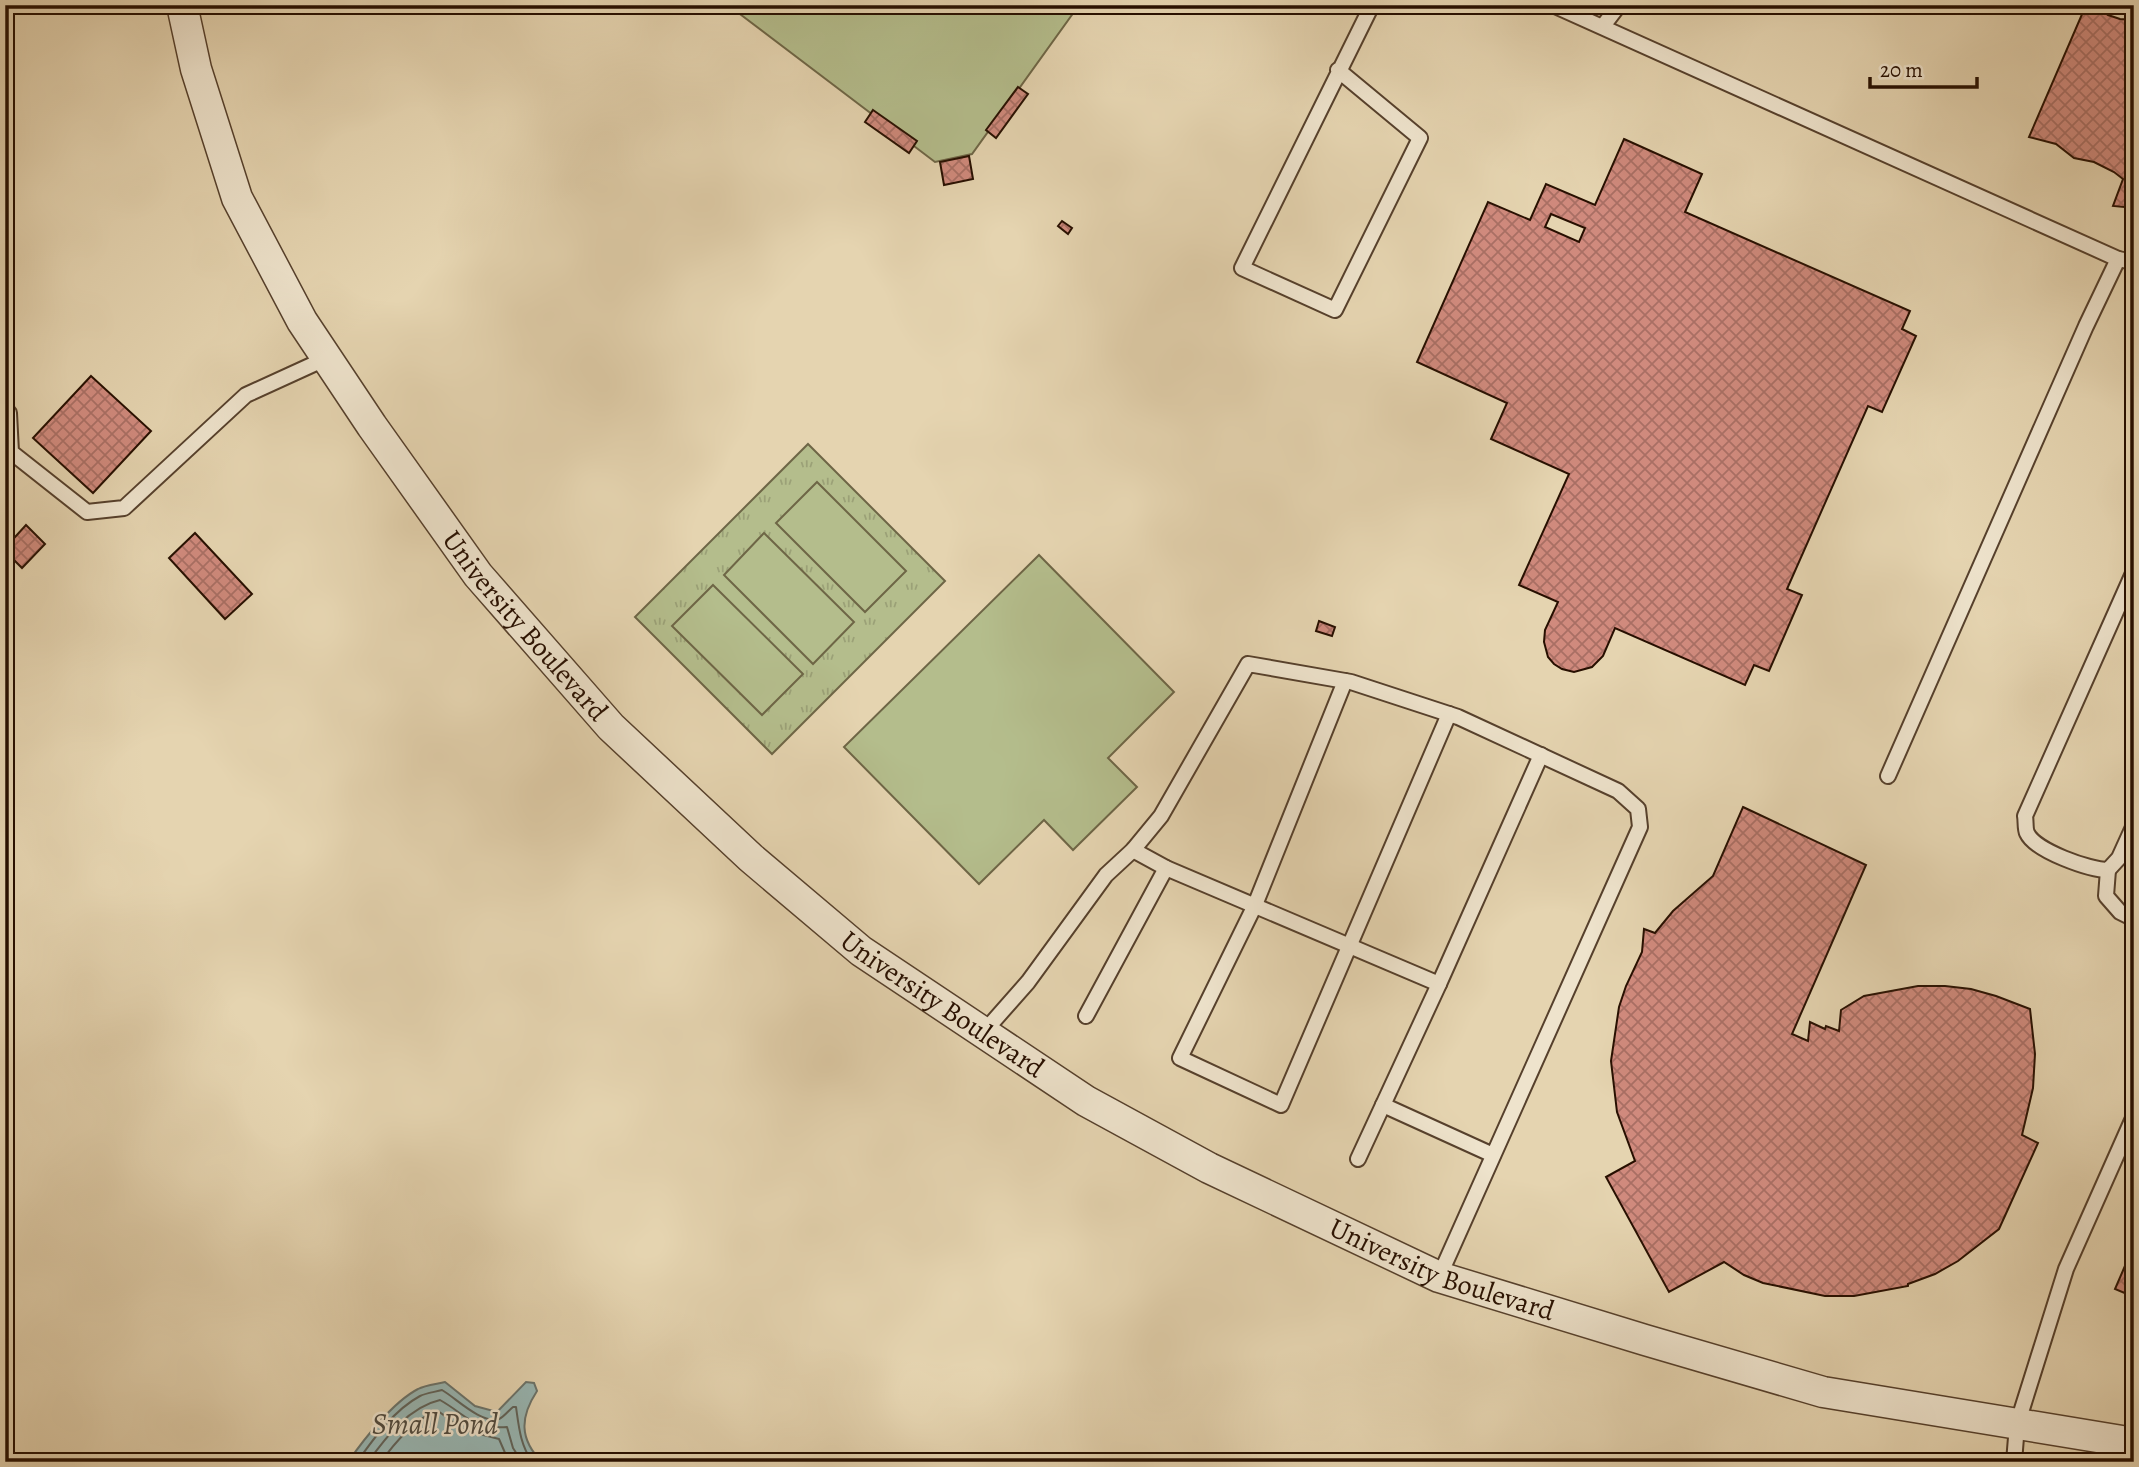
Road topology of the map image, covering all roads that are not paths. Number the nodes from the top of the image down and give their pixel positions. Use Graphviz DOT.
graph roads {
  1 [pos="182,5"];
  2 [pos="1372,5"];
  3 [pos="1553,5"];
  4 [pos="1619,5"];
  5 [pos="1603,26"];
  6 [pos="1338,70"];
  7 [pos="2118,258"];
  8 [pos="2134,262"];
  9 [pos="327,358"];
  10 [pos="9,413"];
  11 [pos="2134,571"];
  12 [pos="1345,681"];
  13 [pos="1449,714"];
  14 [pos="1541,755"];
  15 [pos="1888,776"];
  16 [pos="2134,825"];
  17 [pos="1133,850"];
  18 [pos="1166,868"];
  19 [pos="2108,870"];
  20 [pos="1255,905"];
  21 [pos="2134,919"];
  22 [pos="1350,946"];
  23 [pos="1439,984"];
  24 [pos="1086,1016"];
  25 [pos="983,1033"];
  26 [pos="1383,1105"];
  27 [pos="2134,1116"];
  28 [pos="1493,1155"];
  29 [pos="1358,1159"];
  30 [pos="1439,1277"];
  31 [pos="2017,1425"];
  32 [pos="2134,1443"];
  33 [pos="2014,1462"];
  1 -- 9 [label="street, University Boulevard"];
  2 -- 6 [label="lane"];
  3 -- 5 [label="lane"];
  4 -- 5 [label="lane"];
  5 -- 7 [label="lane"];
  6 -- 6 [label="lane"];
  7 -- 8 [label="lane"];
  7 -- 15 [label="lane"];
  9 -- 10 [label="lane"];
  9 -- 25 [label="street, University Boulevard"];
  11 -- 19 [label="lane"];
  12 -- 13 [label="lane"];
  12 -- 17 [label="lane"];
  12 -- 20 [label="lane"];
  13 -- 14 [label="lane"];
  13 -- 22 [label="lane"];
  14 -- 23 [label="lane"];
  14 -- 28 [label="lane"];
  16 -- 19 [label="lane"];
  17 -- 18 [label="lane"];
  17 -- 25 [label="lane"];
  18 -- 20 [label="lane"];
  18 -- 24 [label="lane"];
  19 -- 21 [label="lane"];
  20 -- 22 [label="lane"];
  20 -- 22 [label="lane"];
  22 -- 23 [label="lane"];
  23 -- 26 [label="lane"];
  25 -- 30 [label="street, University Boulevard"];
  26 -- 28 [label="lane"];
  26 -- 29 [label="lane"];
  27 -- 31 [label="lane"];
  28 -- 30 [label="lane"];
  30 -- 31 [label="street, University Boulevard"];
  31 -- 32 [label="street, University Boulevard"];
  31 -- 33 [label="lane"];
}
